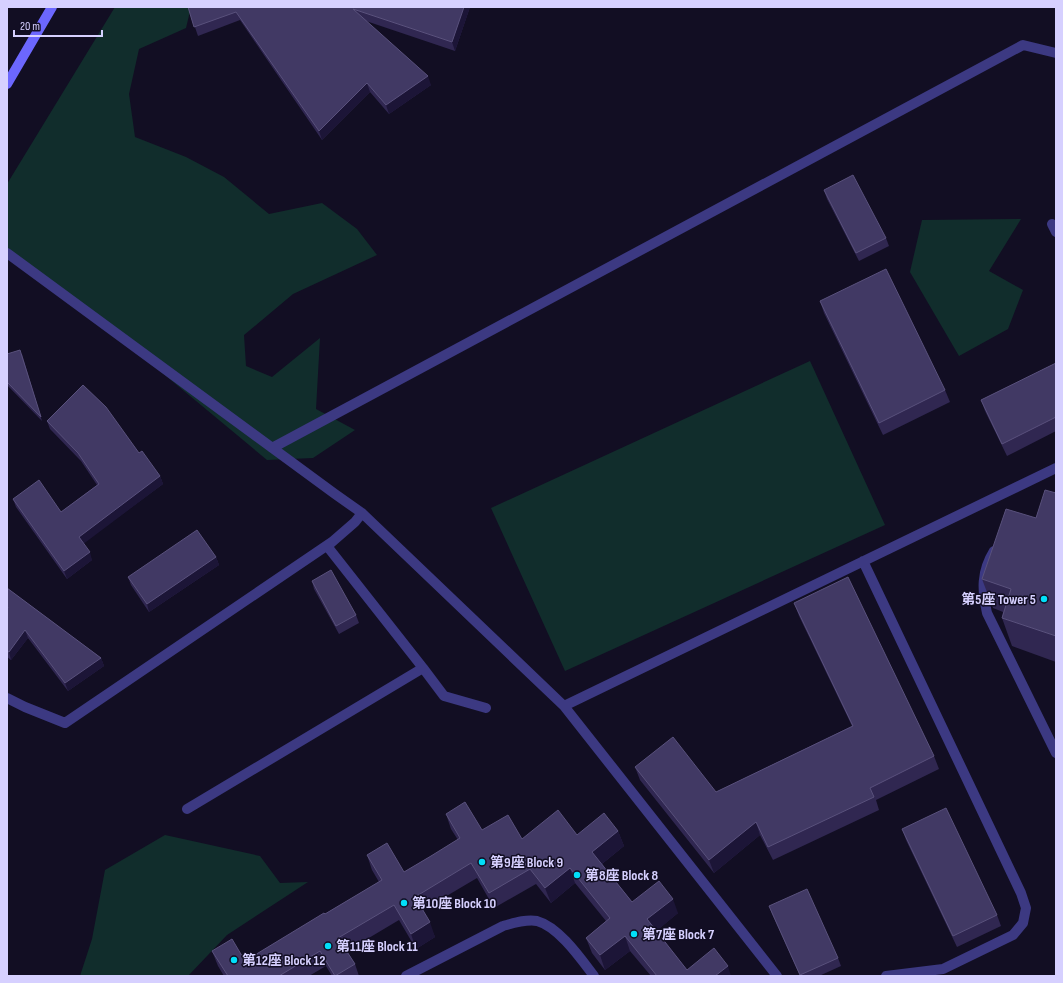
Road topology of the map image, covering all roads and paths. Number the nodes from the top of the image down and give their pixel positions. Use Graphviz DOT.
graph roads {
  1 [pos="52,7"];
  2 [pos="1056,53"];
  3 [pos="7,84"];
  4 [pos="7,254"];
  5 [pos="272,448"];
  6 [pos="1056,468"];
  7 [pos="362,513"];
  8 [pos="327,546"];
  9 [pos="998,546"];
  10 [pos="863,561"];
  11 [pos="423,668"];
  12 [pos="7,698"];
  13 [pos="564,706"];
  14 [pos="486,708"];
  15 [pos="1056,753"];
  16 [pos="188,809"];
  17 [pos="406,976"];
  18 [pos="594,976"];
  19 [pos="777,976"];
  20 [pos="886,976"];
  1 -- 3 [label="main road"];
  2 -- 5 [label="lane"];
  4 -- 5 [label="lane"];
  5 -- 7 [label="lane"];
  6 -- 10 [label="lane"];
  7 -- 8 [label="lane"];
  7 -- 13 [label="lane"];
  8 -- 11 [label="lane"];
  8 -- 12 [label="lane"];
  9 -- 15 [label="lane"];
  10 -- 13 [label="lane"];
  10 -- 20 [label="lane"];
  11 -- 14 [label="lane"];
  11 -- 16 [label="lane"];
  13 -- 19 [label="lane"];
  17 -- 18 [label="lane"];
}
